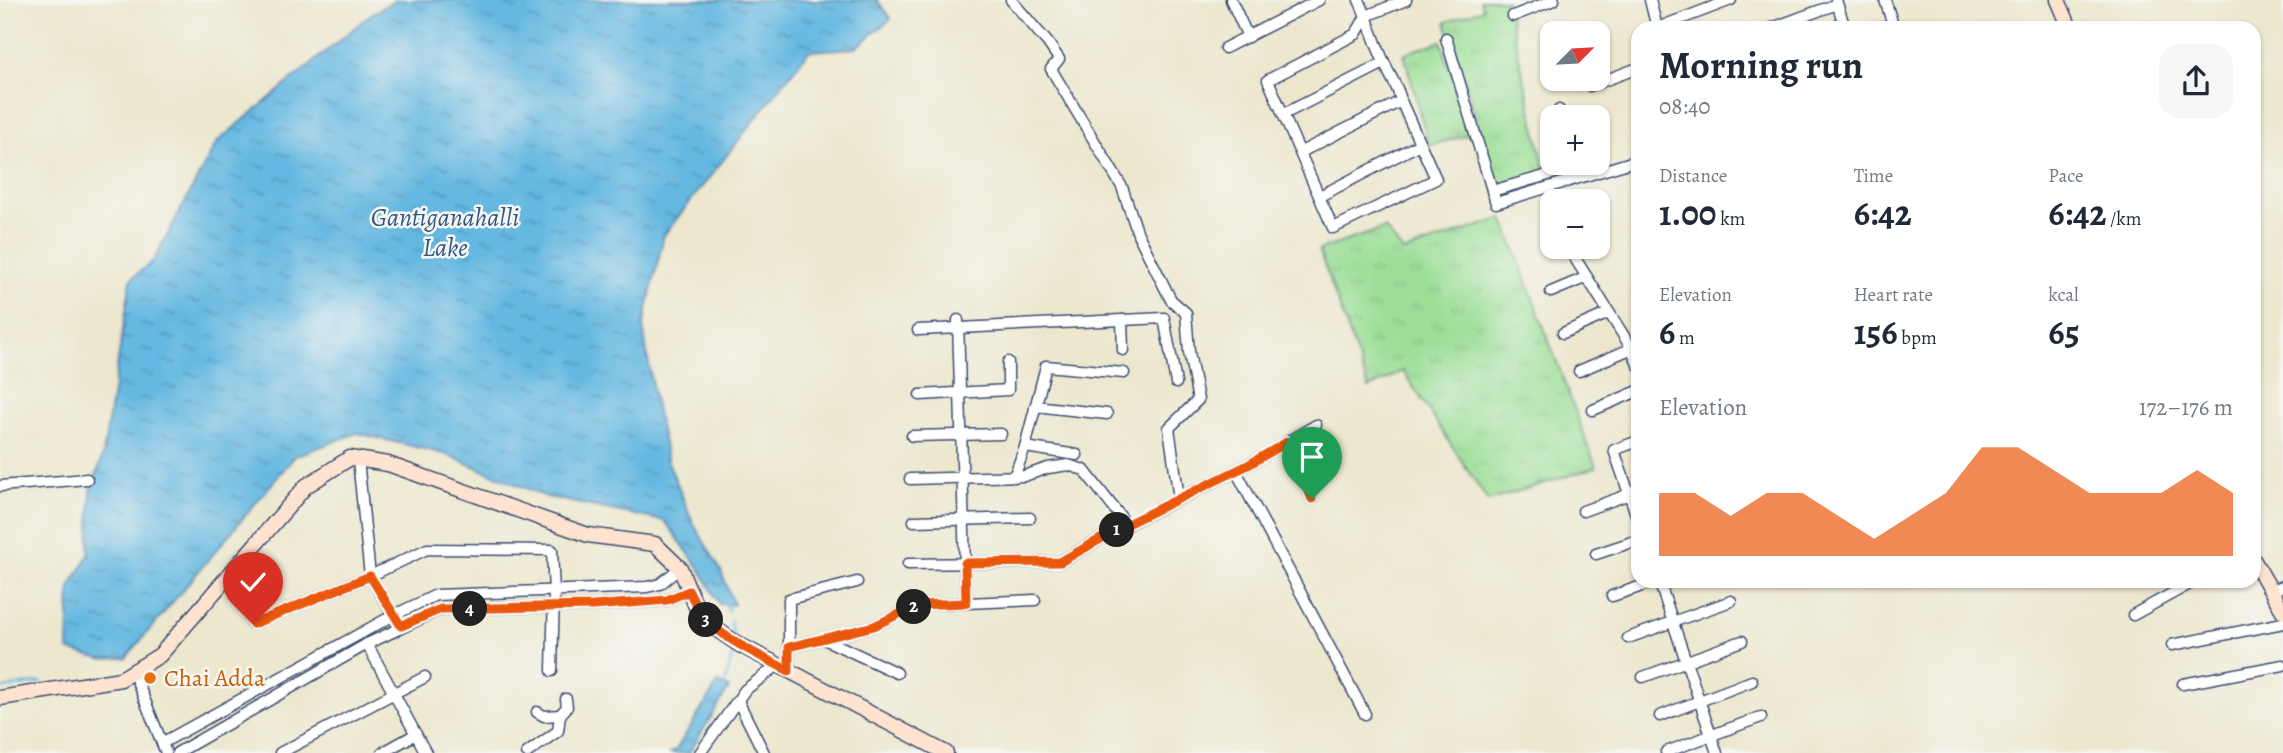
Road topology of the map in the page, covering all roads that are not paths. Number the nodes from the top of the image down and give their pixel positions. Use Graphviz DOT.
graph roads {
  1 [pos="1011,0"];
  2 [pos="1231,0"];
  3 [pos="1319,0"];
  4 [pos="1359,0"];
  5 [pos="1406,0"];
  6 [pos="1554,0"];
  7 [pos="1650,0"];
  8 [pos="1731,0"];
  9 [pos="1885,0"];
  10 [pos="2058,0"];
  11 [pos="1837,2"];
  12 [pos="1366,16"];
  13 [pos="1513,16"];
  14 [pos="1655,21"];
  15 [pos="1676,21"];
  16 [pos="1790,21"];
  17 [pos="1843,21"];
  18 [pos="1892,21"];
  19 [pos="2067,21"];
  20 [pos="1248,37"];
  21 [pos="1446,38"];
  22 [pos="1224,48"];
  23 [pos="1384,63"];
  24 [pos="1631,71"];
  25 [pos="1610,78"];
  26 [pos="1401,101"];
  27 [pos="1284,114"];
  28 [pos="1420,144"];
  29 [pos="1301,152"];
  30 [pos="1631,162"];
  31 [pos="1543,175"];
  32 [pos="1492,191"];
  33 [pos="1320,196"];
  34 [pos="1576,259"];
  35 [pos="1587,277"];
  36 [pos="1552,292"];
  37 [pos="1609,313"];
  38 [pos="1122,320"];
  39 [pos="958,324"];
  40 [pos="918,330"];
  41 [pos="1563,333"];
  42 [pos="1631,342"];
  43 [pos="1631,349"];
  44 [pos="1124,350"];
  45 [pos="1008,362"];
  46 [pos="1579,371"];
  47 [pos="1124,373"];
  48 [pos="1176,383"];
  49 [pos="960,393"];
  50 [pos="1631,394"];
  51 [pos="920,395"];
  52 [pos="1035,406"];
  53 [pos="1593,410"];
  54 [pos="1107,414"];
  55 [pos="1316,425"];
  56 [pos="1001,434"];
  57 [pos="961,435"];
  58 [pos="912,436"];
  59 [pos="1287,442"];
  60 [pos="1631,444"];
  61 [pos="1024,447"];
  62 [pos="1077,456"];
  63 [pos="358,460"];
  64 [pos="1236,471"];
  65 [pos="1014,477"];
  66 [pos="963,478"];
  67 [pos="87,479"];
  68 [pos="910,479"];
  69 [pos="0,486"];
  70 [pos="1631,487"];
  71 [pos="1631,494"];
  72 [pos="1179,499"];
  73 [pos="1312,499"];
  74 [pos="1583,511"];
  75 [pos="1030,518"];
  76 [pos="964,520"];
  77 [pos="914,521"];
  78 [pos="1127,524"];
  79 [pos="1631,542"];
  80 [pos="1596,555"];
  81 [pos="965,563"];
  82 [pos="908,564"];
  83 [pos="680,568"];
  84 [pos="2261,569"];
  85 [pos="370,576"];
  86 [pos="857,582"];
  87 [pos="1637,588"];
  88 [pos="1661,588"];
  89 [pos="2182,588"];
  90 [pos="2278,588"];
  91 [pos="689,591"];
  92 [pos="554,592"];
  93 [pos="1612,596"];
  94 [pos="1035,600"];
  95 [pos="1731,601"];
  96 [pos="966,603"];
  97 [pos="553,607"];
  98 [pos="2283,611"];
  99 [pos="394,615"];
  100 [pos="2133,615"];
  101 [pos="1673,622"];
  102 [pos="2283,623"];
  103 [pos="253,624"];
  104 [pos="401,626"];
  105 [pos="1628,638"];
  106 [pos="824,639"];
  107 [pos="1742,641"];
  108 [pos="367,644"];
  109 [pos="2172,645"];
  110 [pos="789,647"];
  111 [pos="1686,662"];
  112 [pos="2283,665"];
  113 [pos="784,668"];
  114 [pos="133,671"];
  115 [pos="552,671"];
  116 [pos="897,673"];
  117 [pos="425,677"];
  118 [pos="1643,677"];
  119 [pos="1752,681"];
  120 [pos="2183,684"];
  121 [pos="394,694"];
  122 [pos="0,698"];
  123 [pos="566,699"];
  124 [pos="738,701"];
  125 [pos="1699,701"];
  126 [pos="537,712"];
  127 [pos="1365,714"];
  128 [pos="560,715"];
  129 [pos="1660,716"];
  130 [pos="1762,718"];
  131 [pos="416,734"];
  132 [pos="1711,736"];
  133 [pos="166,751"];
  134 [pos="1666,752"];
  135 [pos="280,753"];
  136 [pos="382,753"];
  137 [pos="426,753"];
  138 [pos="527,753"];
  139 [pos="700,753"];
  140 [pos="764,753"];
  141 [pos="946,753"];
  142 [pos="1717,753"];
  1 -- 72 [label="street"];
  2 -- 20 [label="street"];
  3 -- 20 [label="street"];
  4 -- 12 [label="street"];
  5 -- 12 [label="street"];
  6 -- 13 [label="street"];
  7 -- 14 [label="street"];
  8 -- 15 [label="street"];
  9 -- 18 [label="street"];
  10 -- 19 [label="street"];
  11 -- 16 [label="street"];
  11 -- 17 [label="street"];
  12 -- 23 [label="street"];
  12 -- 27 [label="street"];
  20 -- 22 [label="street"];
  21 -- 32 [label="street"];
  23 -- 26 [label="street"];
  23 -- 27 [label="street"];
  24 -- 25 [label="street"];
  26 -- 28 [label="street"];
  26 -- 29 [label="street"];
  27 -- 29 [label="street"];
  28 -- 33 [label="street"];
  28 -- 33 [label="street"];
  29 -- 33 [label="street"];
  30 -- 32 [label="street"];
  31 -- 32 [label="street"];
  34 -- 35 [label="street"];
  35 -- 36 [label="street"];
  35 -- 37 [label="street"];
  37 -- 41 [label="street"];
  37 -- 42 [label="street"];
  38 -- 39 [label="street"];
  38 -- 44 [label="street"];
  38 -- 48 [label="street"];
  39 -- 40 [label="street"];
  39 -- 49 [label="street"];
  43 -- 46 [label="street"];
  45 -- 49 [label="street"];
  47 -- 52 [label="street"];
  49 -- 51 [label="street"];
  49 -- 57 [label="street"];
  50 -- 53 [label="street"];
  52 -- 54 [label="street"];
  52 -- 61 [label="street"];
  55 -- 59 [label="street"];
  56 -- 57 [label="street"];
  57 -- 58 [label="street"];
  57 -- 66 [label="street"];
  59 -- 64 [label="street"];
  59 -- 73 [label="street"];
  60 -- 70 [label="street"];
  61 -- 62 [label="street"];
  61 -- 65 [label="street"];
  63 -- 83 [label="street"];
  63 -- 85 [label="street"];
  63 -- 114 [label="street"];
  64 -- 72 [label="street"];
  64 -- 127 [label="street"];
  65 -- 66 [label="street"];
  65 -- 78 [label="street"];
  66 -- 68 [label="street"];
  66 -- 76 [label="street"];
  67 -- 69 [label="street"];
  71 -- 74 [label="street"];
  72 -- 78 [label="street"];
  75 -- 76 [label="street"];
  76 -- 77 [label="street"];
  76 -- 81 [label="street"];
  78 -- 81 [label="street"];
  79 -- 80 [label="street"];
  81 -- 82 [label="street"];
  81 -- 96 [label="street"];
  83 -- 91 [label="street"];
  83 -- 92 [label="street"];
  84 -- 90 [label="street"];
  85 -- 92 [label="street"];
  85 -- 99 [label="street"];
  85 -- 103 [label="street"];
  86 -- 110 [label="street"];
  87 -- 93 [label="street"];
  88 -- 101 [label="street"];
  89 -- 100 [label="street"];
  90 -- 98 [label="street"];
  91 -- 97 [label="street"];
  91 -- 113 [label="street"];
  92 -- 97 [label="street"];
  92 -- 99 [label="street"];
  94 -- 96 [label="street"];
  95 -- 101 [label="street"];
  96 -- 106 [label="street"];
  97 -- 104 [label="street"];
  97 -- 115 [label="street"];
  99 -- 104 [label="street"];
  99 -- 133 [label="street"];
  101 -- 105 [label="street"];
  101 -- 111 [label="street"];
  102 -- 109 [label="street"];
  104 -- 108 [label="street"];
  106 -- 110 [label="street"];
  106 -- 116 [label="street"];
  107 -- 111 [label="street"];
  108 -- 121 [label="street"];
  108 -- 133 [label="street"];
  110 -- 113 [label="street"];
  111 -- 118 [label="street"];
  111 -- 125 [label="street"];
  112 -- 120 [label="street"];
  113 -- 124 [label="street"];
  113 -- 141 [label="street"];
  114 -- 122 [label="street"];
  114 -- 133 [label="street"];
  117 -- 121 [label="street"];
  119 -- 125 [label="street"];
  121 -- 131 [label="street"];
  121 -- 135 [label="street"];
  123 -- 128 [label="street"];
  124 -- 139 [label="street"];
  124 -- 140 [label="street"];
  125 -- 129 [label="street"];
  125 -- 132 [label="street"];
  126 -- 128 [label="street"];
  128 -- 138 [label="street"];
  130 -- 132 [label="street"];
  131 -- 136 [label="street"];
  131 -- 137 [label="street"];
  132 -- 134 [label="street"];
  132 -- 142 [label="street"];
}
